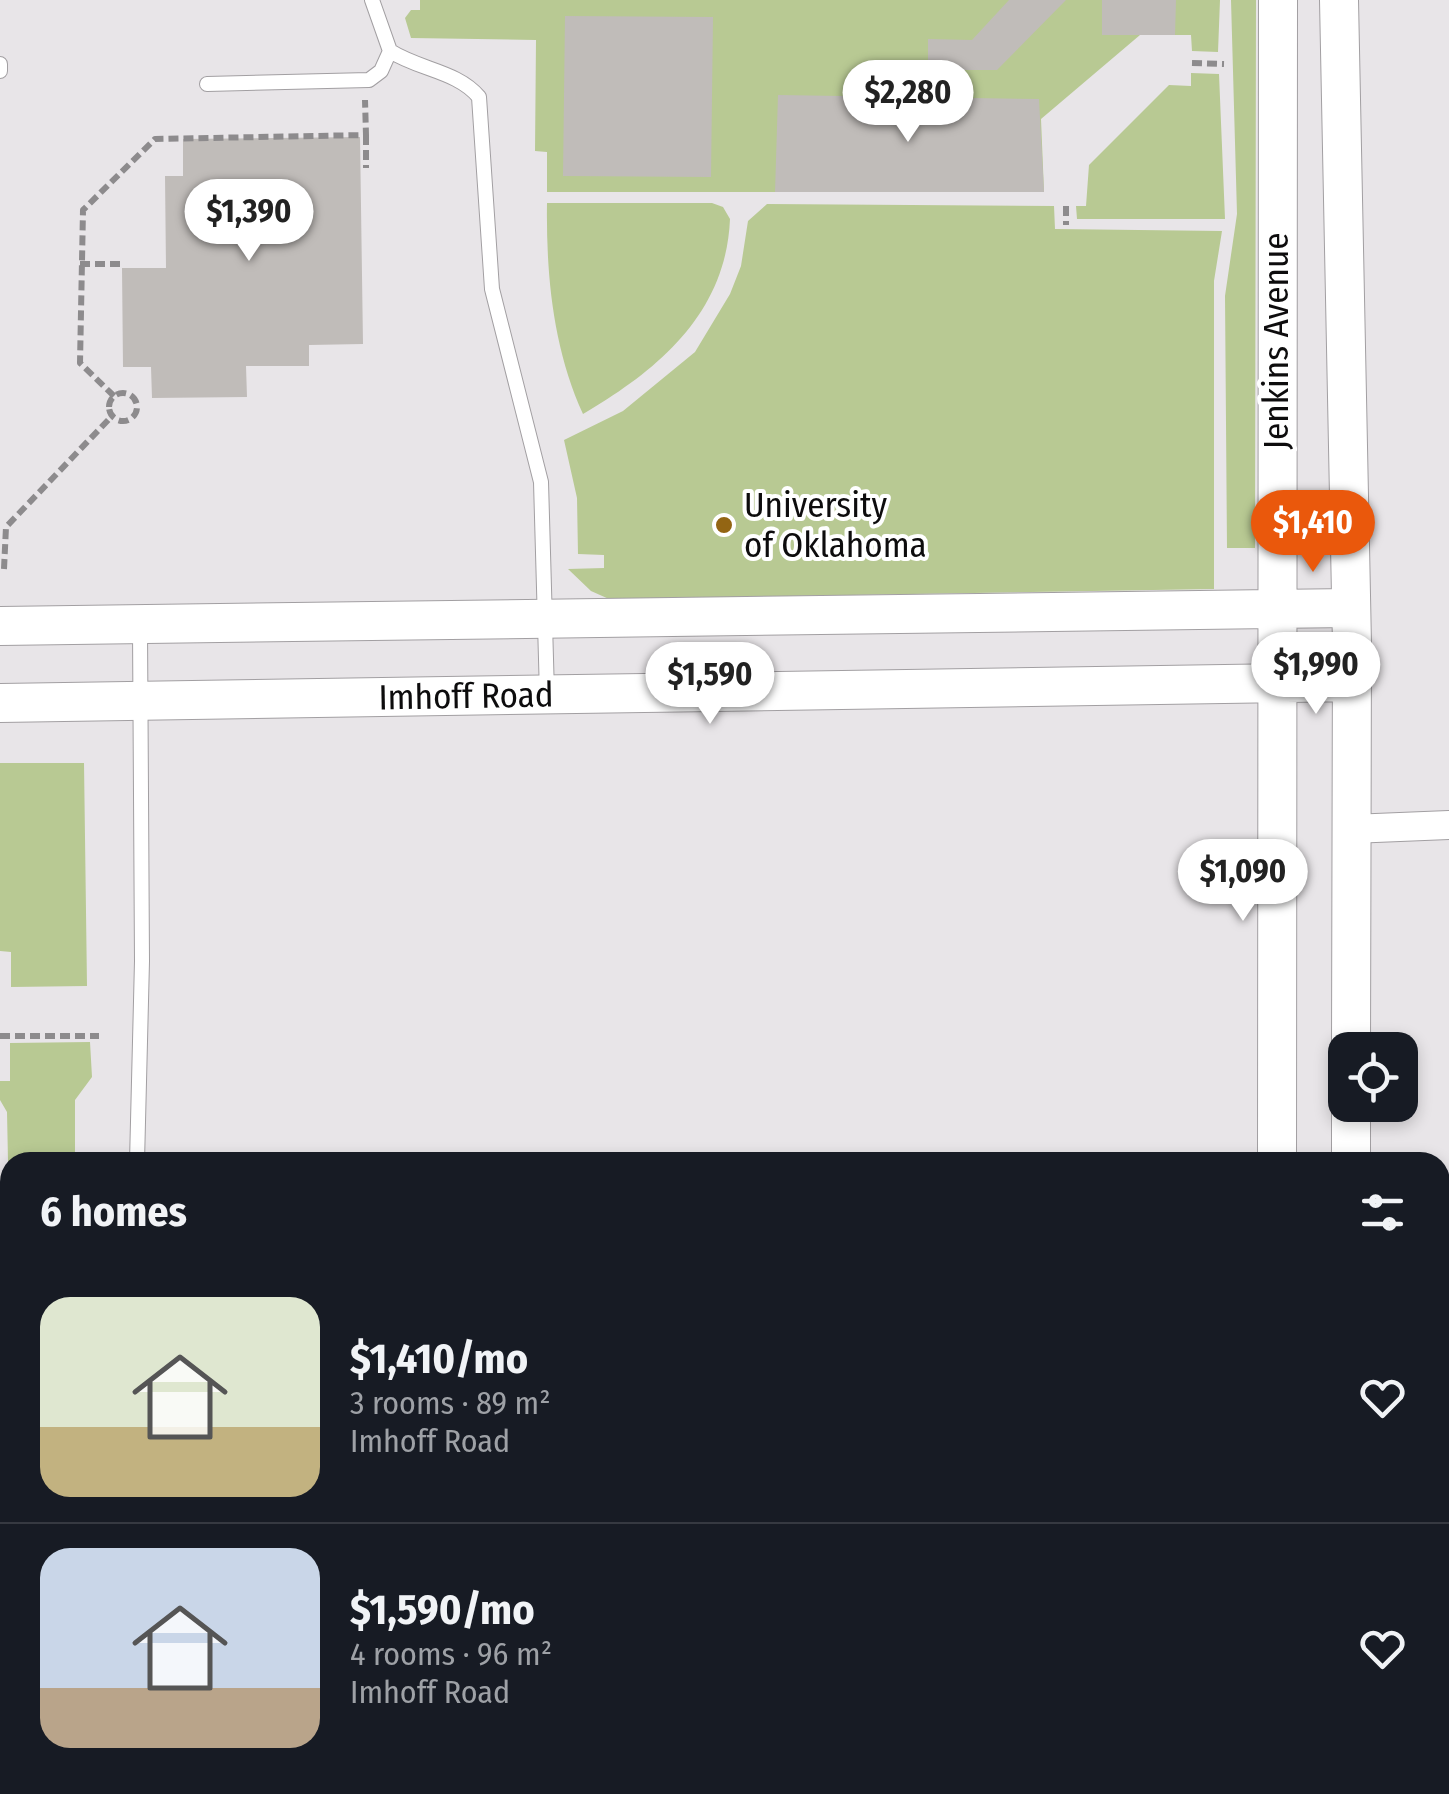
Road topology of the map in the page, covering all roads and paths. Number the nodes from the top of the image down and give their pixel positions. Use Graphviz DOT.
graph roads {
  1 [pos="372,0"];
  2 [pos="1278,0"];
  3 [pos="1339,0"];
  4 [pos="390,52"];
  5 [pos="1192,63"];
  6 [pos="0,64"];
  7 [pos="1224,64"];
  8 [pos="0,71"];
  9 [pos="364,81"];
  10 [pos="206,84"];
  11 [pos="366,135"];
  12 [pos="366,168"];
  13 [pos="1066,206"];
  14 [pos="1066,225"];
  15 [pos="80,264"];
  16 [pos="122,264"];
  17 [pos="114,396"];
  18 [pos="112,416"];
  19 [pos="4,569"];
  20 [pos="1351,608"];
  21 [pos="1276,609"];
  22 [pos="545,620"];
  23 [pos="0,626"];
  24 [pos="140,626"];
  25 [pos="1352,682"];
  26 [pos="1277,685"];
  27 [pos="547,695"];
  28 [pos="142,700"];
  29 [pos="0,702"];
  30 [pos="1449,826"];
  31 [pos="1351,830"];
  32 [pos="1351,1032"];
  33 [pos="0,1036"];
  34 [pos="100,1036"];
  35 [pos="1351,1122"];
  36 [pos="137,1152"];
  37 [pos="1276,1152"];
  38 [pos="1351,1152"];
  1 -- 4 [label="lane"];
  2 -- 21 [label="main road, Jenkins Avenue"];
  3 -- 20 [label="main road, Jenkins Avenue"];
  4 -- 9 [label="lane"];
  4 -- 22 [label="lane"];
  5 -- 7 [label="path"];
  6 -- 8 [label="lane"];
  9 -- 10 [label="lane"];
  9 -- 11 [label="path"];
  11 -- 12 [label="path"];
  11 -- 15 [label="path"];
  13 -- 14 [label="path"];
  15 -- 16 [label="path"];
  15 -- 17 [label="path"];
  17 -- 18 [label="path"];
  17 -- 18 [label="path"];
  18 -- 19 [label="path"];
  20 -- 21 [label="main road"];
  20 -- 25 [label="main road, Jenkins Avenue"];
  21 -- 22 [label="main road"];
  21 -- 26 [label="main road, Jenkins Avenue"];
  22 -- 24 [label="main road"];
  22 -- 27 [label="lane"];
  23 -- 24 [label="main road"];
  24 -- 28 [label="lane"];
  25 -- 26 [label="main road, Imhoff Road"];
  25 -- 31 [label="main road, Jenkins Avenue"];
  26 -- 27 [label="main road, Imhoff Road"];
  26 -- 37 [label="main road, Jenkins Avenue"];
  27 -- 28 [label="main road, Imhoff Road"];
  28 -- 29 [label="main road, Imhoff Road"];
  28 -- 36 [label="lane"];
  30 -- 31 [label="street"];
  31 -- 32 [label="main road, Jenkins Avenue"];
  33 -- 34 [label="path"];
  35 -- 38 [label="main road"];
}
